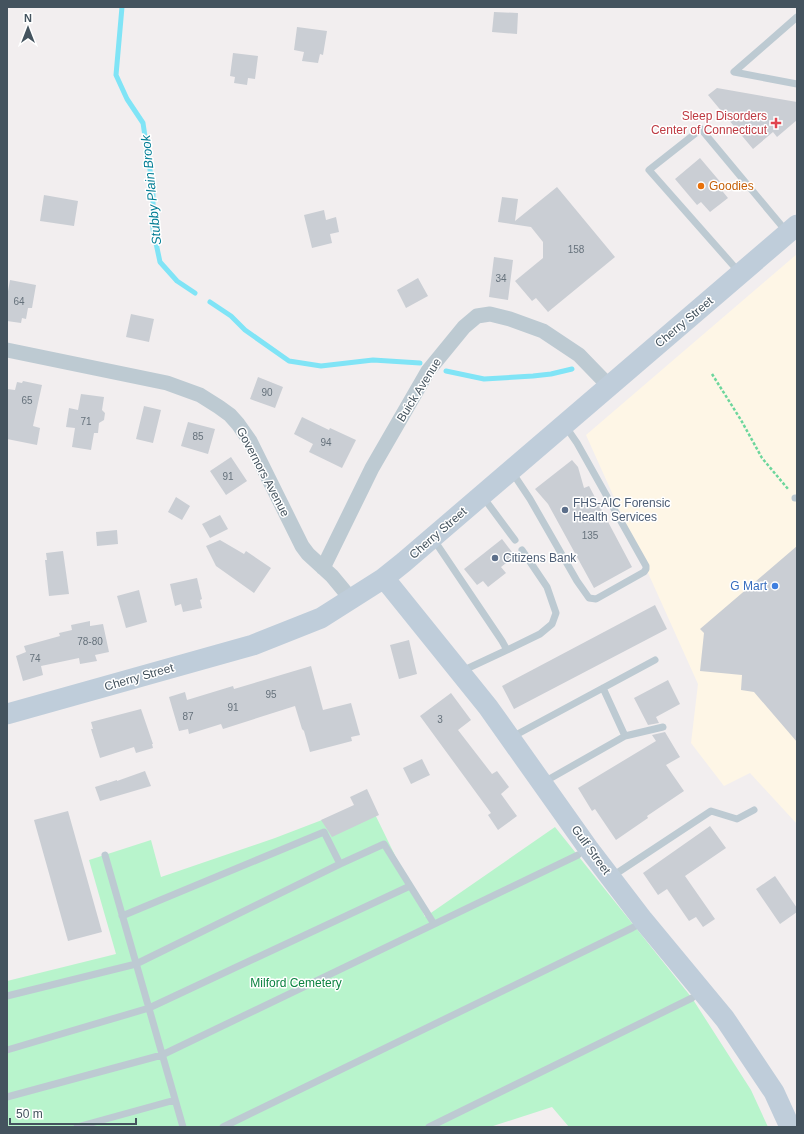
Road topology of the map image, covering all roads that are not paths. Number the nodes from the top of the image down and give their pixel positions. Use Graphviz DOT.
graph roads {
  1 [pos="797,17"];
  2 [pos="797,84"];
  3 [pos="793,229"];
  4 [pos="740,274"];
  5 [pos="7,350"];
  6 [pos="609,386"];
  7 [pos="564,424"];
  8 [pos="510,470"];
  9 [pos="482,495"];
  10 [pos="432,538"];
  11 [pos="515,540"];
  12 [pos="522,550"];
  13 [pos="323,568"];
  14 [pos="384,578"];
  15 [pos="351,599"];
  16 [pos="507,650"];
  17 [pos="655,660"];
  18 [pos="460,672"];
  19 [pos="603,688"];
  20 [pos="7,714"];
  21 [pos="663,727"];
  22 [pos="625,736"];
  23 [pos="510,738"];
  24 [pos="542,783"];
  25 [pos="754,810"];
  26 [pos="104,855"];
  27 [pos="578,855"];
  28 [pos="340,864"];
  29 [pos="610,877"];
  30 [pos="410,886"];
  31 [pos="122,916"];
  32 [pos="643,920"];
  33 [pos="434,924"];
  34 [pos="136,964"];
  35 [pos="7,996"];
  36 [pos="692,998"];
  37 [pos="149,1008"];
  38 [pos="7,1050"];
  39 [pos="162,1055"];
  40 [pos="7,1098"];
  41 [pos="175,1100"];
  42 [pos="77,1127"];
  43 [pos="183,1127"];
  44 [pos="223,1127"];
  45 [pos="429,1127"];
  46 [pos="790,1127"];
  1 -- 2 [label="lane"];
  3 -- 4 [label="main road, Cherry Street"];
  3 -- 4 [label="lane"];
  4 -- 6 [label="main road, Cherry Street"];
  5 -- 13 [label="street, Governors Avenue"];
  6 -- 7 [label="main road, Cherry Street"];
  6 -- 13 [label="street, Buick Avenue"];
  7 -- 8 [label="main road, Cherry Street"];
  7 -- 8 [label="lane"];
  8 -- 9 [label="main road, Cherry Street"];
  9 -- 10 [label="main road, Cherry Street"];
  9 -- 11 [label="lane"];
  10 -- 14 [label="main road, Cherry Street"];
  10 -- 16 [label="lane"];
  12 -- 16 [label="lane"];
  13 -- 15 [label="street, Governors Avenue"];
  14 -- 15 [label="main road, Cherry Street"];
  14 -- 18 [label="main road, Gulf Street"];
  15 -- 20 [label="main road, Cherry Street"];
  16 -- 18 [label="lane"];
  17 -- 19 [label="lane"];
  18 -- 23 [label="main road, Gulf Street"];
  19 -- 22 [label="lane"];
  19 -- 23 [label="lane"];
  21 -- 22 [label="lane"];
  22 -- 24 [label="lane"];
  23 -- 24 [label="main road, Gulf Street"];
  24 -- 29 [label="main road, Gulf Street"];
  25 -- 29 [label="lane"];
  26 -- 31 [label="lane"];
  27 -- 33 [label="lane"];
  28 -- 30 [label="lane"];
  28 -- 31 [label="lane"];
  28 -- 34 [label="lane"];
  29 -- 32 [label="main road, Gulf Street"];
  30 -- 33 [label="lane"];
  30 -- 37 [label="lane"];
  31 -- 34 [label="lane"];
  32 -- 44 [label="lane"];
  32 -- 46 [label="main road, Gulf Street"];
  33 -- 39 [label="lane"];
  34 -- 35 [label="lane"];
  34 -- 37 [label="lane"];
  36 -- 45 [label="lane"];
  37 -- 38 [label="lane"];
  37 -- 39 [label="lane"];
  39 -- 40 [label="lane"];
  39 -- 41 [label="lane"];
  41 -- 42 [label="lane"];
  41 -- 43 [label="lane"];
}
